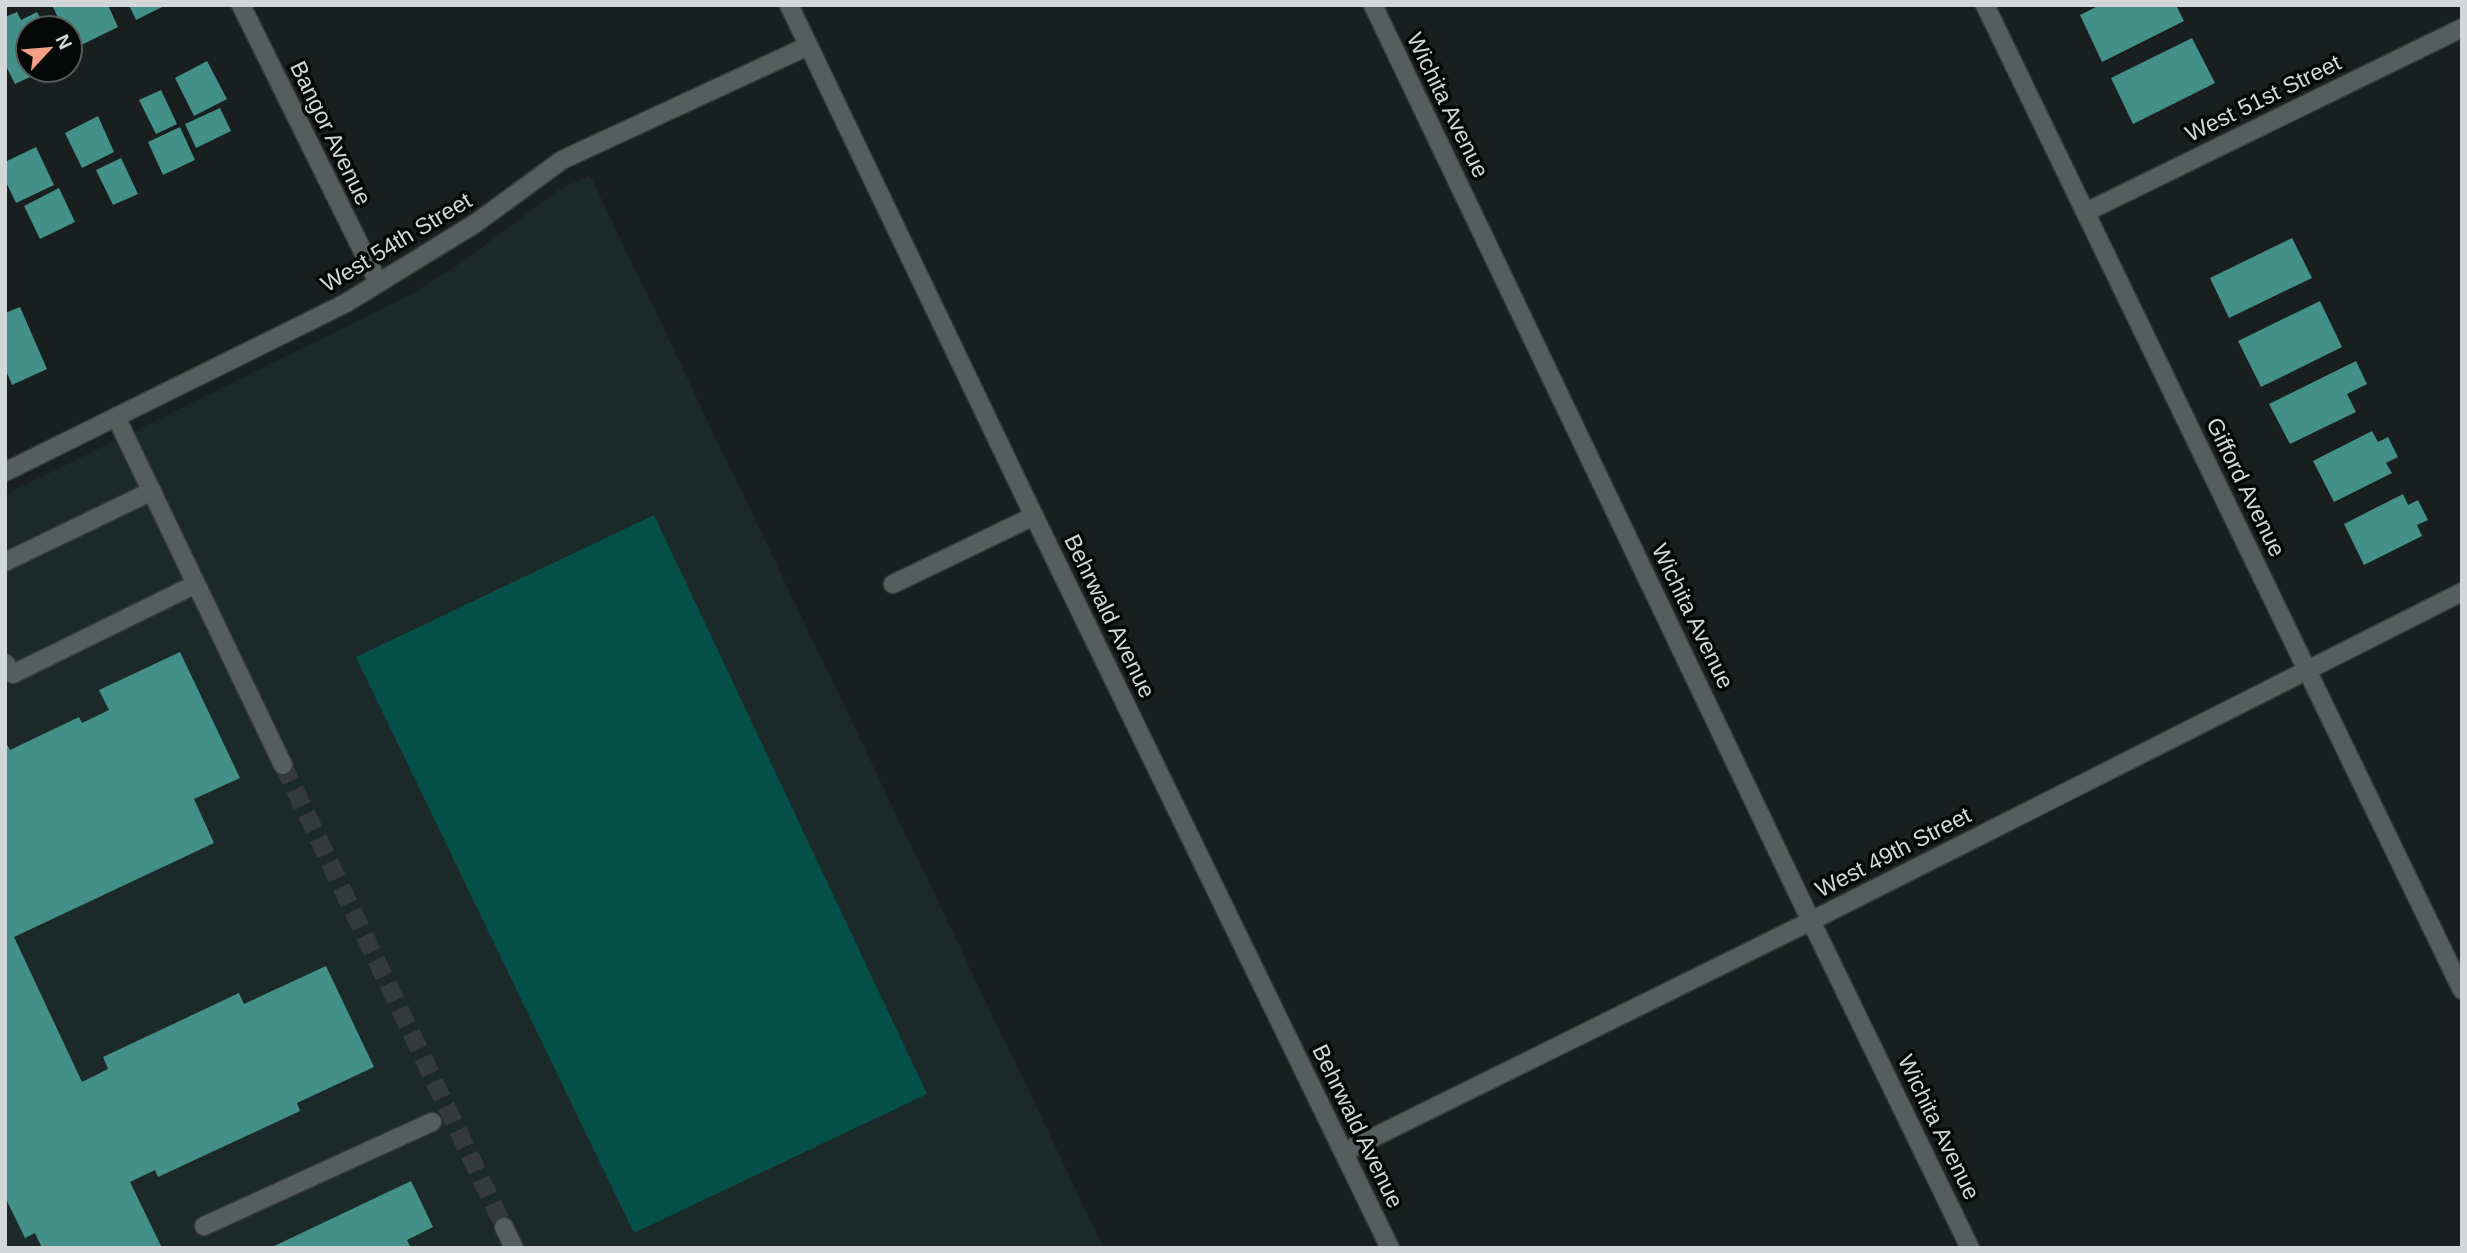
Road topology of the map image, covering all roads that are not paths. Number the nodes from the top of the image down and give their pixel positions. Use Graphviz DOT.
graph roads {
  1 [pos="241,5"];
  2 [pos="789,5"];
  3 [pos="1374,5"];
  4 [pos="1985,5"];
  5 [pos="2462,28"];
  6 [pos="808,46"];
  7 [pos="2086,212"];
  8 [pos="378,282"];
  9 [pos="116,417"];
  10 [pos="5,472"];
  11 [pos="152,491"];
  12 [pos="1034,516"];
  13 [pos="5,562"];
  14 [pos="196,584"];
  15 [pos="893,584"];
  16 [pos="2462,592"];
  17 [pos="5,663"];
  18 [pos="2307,669"];
  19 [pos="283,765"];
  20 [pos="1811,921"];
  21 [pos="2462,990"];
  22 [pos="432,1122"];
  23 [pos="1344,1152"];
  24 [pos="204,1226"];
  25 [pos="504,1227"];
  26 [pos="514,1248"];
  27 [pos="1390,1248"];
  28 [pos="1970,1248"];
  1 -- 8 [label="street, Bangor Avenue"];
  2 -- 6 [label="street, Behrwald Avenue"];
  3 -- 20 [label="street, Wichita Avenue"];
  4 -- 7 [label="street, Gifford Avenue"];
  5 -- 7 [label="street, West 51st Street"];
  6 -- 8 [label="street, West 54th Street"];
  6 -- 12 [label="street, Behrwald Avenue"];
  7 -- 18 [label="street, Gifford Avenue"];
  8 -- 9 [label="street, West 54th Street"];
  9 -- 10 [label="street, West 54th Street"];
  9 -- 11 [label="street"];
  11 -- 13 [label="street"];
  11 -- 14 [label="street"];
  12 -- 15 [label="street"];
  12 -- 23 [label="street, Behrwald Avenue"];
  14 -- 17 [label="street"];
  14 -- 19 [label="street"];
  16 -- 18 [label="street, West 49th Street"];
  18 -- 20 [label="street, West 49th Street"];
  18 -- 21 [label="street, Gifford Avenue"];
  20 -- 23 [label="street, West 49th Street"];
  20 -- 28 [label="street, Wichita Avenue"];
  22 -- 24 [label="street"];
  23 -- 27 [label="street, Behrwald Avenue"];
  25 -- 26 [label="street"];
}
